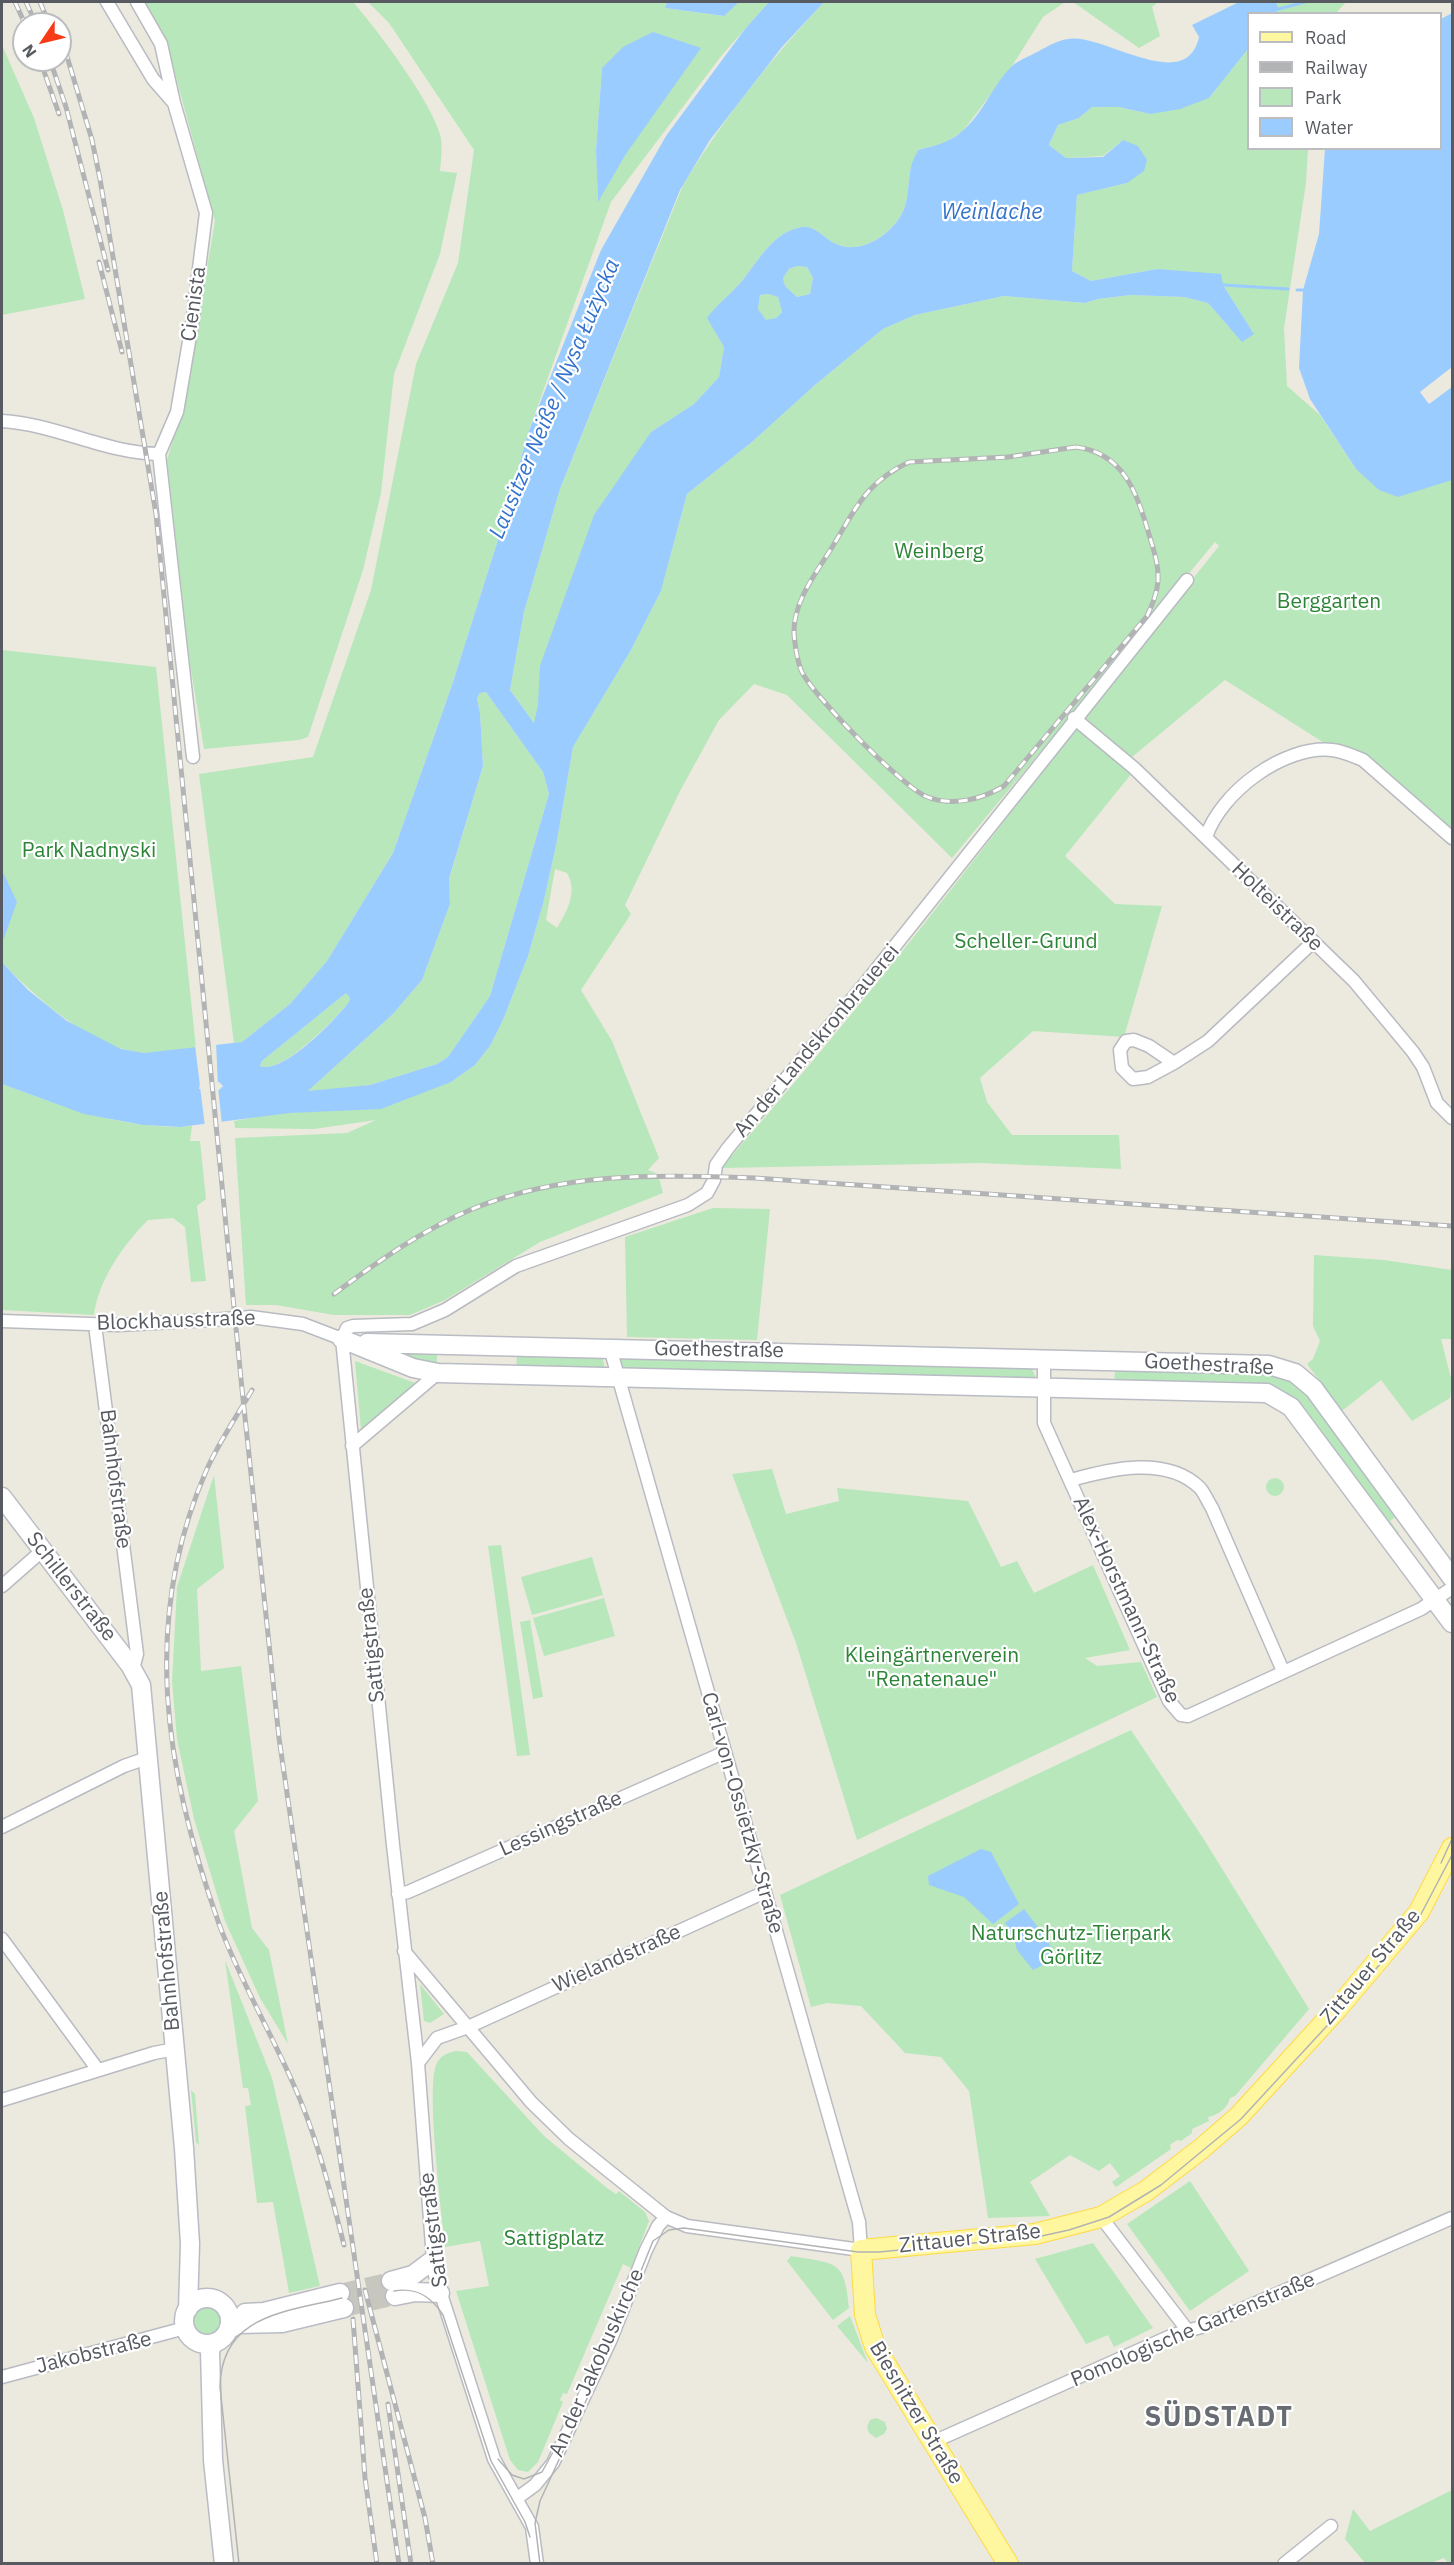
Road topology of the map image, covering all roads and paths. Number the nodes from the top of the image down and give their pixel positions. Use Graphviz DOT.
graph roads {
  1 [pos="108,2"];
  2 [pos="137,2"];
  3 [pos="174,103"];
  4 [pos="2,421"];
  5 [pos="159,454"];
  6 [pos="1187,580"];
  7 [pos="1074,718"];
  8 [pos="194,757"];
  9 [pos="1206,837"];
  10 [pos="1452,838"];
  11 [pos="1313,942"];
  12 [pos="1174,1063"];
  13 [pos="1452,1118"];
  14 [pos="2,1321"];
  15 [pos="95,1325"];
  16 [pos="345,1340"];
  17 [pos="610,1348"];
  18 [pos="1044,1358"];
  19 [pos="438,1373"];
  20 [pos="618,1377"];
  21 [pos="1043,1388"];
  22 [pos="352,1446"];
  23 [pos="1071,1480"];
  24 [pos="2,1497"];
  25 [pos="43,1550"];
  26 [pos="1452,1578"];
  27 [pos="2,1586"];
  28 [pos="1452,1588"];
  29 [pos="1436,1599"];
  30 [pos="1452,1623"];
  31 [pos="1283,1671"];
  32 [pos="136,1673"];
  33 [pos="723,1753"];
  34 [pos="150,1757"];
  35 [pos="2,1827"];
  36 [pos="1452,1848"];
  37 [pos="765,1892"];
  38 [pos="398,1894"];
  39 [pos="2,1939"];
  40 [pos="404,1951"];
  41 [pos="468,2027"];
  42 [pos="175,2049"];
  43 [pos="418,2063"];
  44 [pos="98,2070"];
  45 [pos="2,2100"];
  46 [pos="666,2217"];
  47 [pos="1101,2217"];
  48 [pos="1452,2218"];
  49 [pos="190,2244"];
  50 [pos="861,2250"];
  51 [pos="433,2260"];
  52 [pos="440,2293"];
  53 [pos="219,2304"];
  54 [pos="188,2308"];
  55 [pos="228,2330"];
  56 [pos="1188,2331"];
  57 [pos="198,2337"];
  58 [pos="2,2377"];
  59 [pos="933,2442"];
  60 [pos="516,2499"];
  61 [pos="1331,2526"];
  62 [pos="224,2564"];
  63 [pos="537,2564"];
  64 [pos="1008,2564"];
  65 [pos="1284,2564"];
  1 -- 3 [label="street"];
  2 -- 3 [label="street, Cienista"];
  3 -- 5 [label="street, Cienista"];
  4 -- 5 [label="street"];
  5 -- 8 [label="street"];
  6 -- 7 [label="street, An der Landskronbrauerei"];
  7 -- 9 [label="street, Holteistraße"];
  7 -- 16 [label="street, An der Landskronbrauerei"];
  9 -- 10 [label="street"];
  9 -- 11 [label="street, Holteistraße"];
  11 -- 12 [label="street"];
  11 -- 13 [label="street, Holteistraße"];
  14 -- 15 [label="street, Blockhausstraße"];
  15 -- 16 [label="street, Blockhausstraße, bridge"];
  15 -- 32 [label="street, Bahnhofstraße"];
  16 -- 17 [label="street, Goethestraße"];
  16 -- 19 [label="street, Goethestraße"];
  16 -- 22 [label="street, Sattigstraße"];
  17 -- 18 [label="street, Goethestraße"];
  17 -- 20 [label="street"];
  18 -- 21 [label="street"];
  18 -- 26 [label="street, Goethestraße"];
  19 -- 20 [label="street, Goethestraße"];
  19 -- 22 [label="street"];
  20 -- 21 [label="street, Goethestraße"];
  20 -- 33 [label="street, Carl-von-Ossietzky-Straße"];
  21 -- 23 [label="street, Alex-Horstmann-Straße"];
  21 -- 29 [label="street, Goethestraße"];
  22 -- 38 [label="street, Sattigstraße"];
  23 -- 31 [label="street, Alex-Horstmann-Straße"];
  23 -- 31 [label="street, Alex-Horstmann-Straße"];
  24 -- 25 [label="street, Schillerstraße"];
  25 -- 27 [label="street"];
  25 -- 32 [label="street, Schillerstraße"];
  28 -- 29 [label="street"];
  29 -- 30 [label="street, Goethestraße"];
  29 -- 31 [label="street, Alex-Horstmann-Straße"];
  32 -- 34 [label="street, Bahnhofstraße"];
  33 -- 37 [label="street, Carl-von-Ossietzky-Straße"];
  33 -- 38 [label="street, Lessingstraße"];
  34 -- 35 [label="street"];
  34 -- 42 [label="street, Bahnhofstraße"];
  36 -- 47 [label="main road, Zittauer Straße"];
  37 -- 41 [label="street, Wielandstraße"];
  37 -- 50 [label="street, Carl-von-Ossietzky-Straße"];
  38 -- 40 [label="street, Sattigstraße"];
  39 -- 44 [label="street"];
  40 -- 41 [label="street"];
  40 -- 43 [label="street, Sattigstraße"];
  41 -- 43 [label="street"];
  41 -- 46 [label="street, Zittauer Straße"];
  42 -- 44 [label="street"];
  42 -- 49 [label="street, Bahnhofstraße"];
  43 -- 51 [label="street, Sattigstraße"];
  44 -- 45 [label="street"];
  46 -- 50 [label="street, Zittauer Straße"];
  46 -- 60 [label="street, An der Jakobuskirche"];
  47 -- 50 [label="main road, Zittauer Straße"];
  47 -- 56 [label="street"];
  48 -- 56 [label="street, Pomologische Gartenstraße"];
  49 -- 53 [label="street, Bahnhofstraße"];
  49 -- 54 [label="street, Bahnhofstraße"];
  50 -- 59 [label="main road, Biesnitzer Straße"];
  51 -- 52 [label="street, Sattigstraße"];
  51 -- 52 [label="street"];
  52 -- 60 [label="street, Sattigstraße"];
  53 -- 54 [label="street"];
  53 -- 55 [label="street, Bahnhofstraße"];
  53 -- 55 [label="street"];
  54 -- 57 [label="street, Bahnhofstraße"];
  55 -- 57 [label="street"];
  56 -- 59 [label="street, Pomologische Gartenstraße"];
  57 -- 58 [label="street, Jakobstraße"];
  57 -- 62 [label="street, Bahnhofstraße"];
  59 -- 64 [label="main road, Biesnitzer Straße"];
  60 -- 63 [label="street, Sattigstraße"];
  61 -- 65 [label="street"];
}
